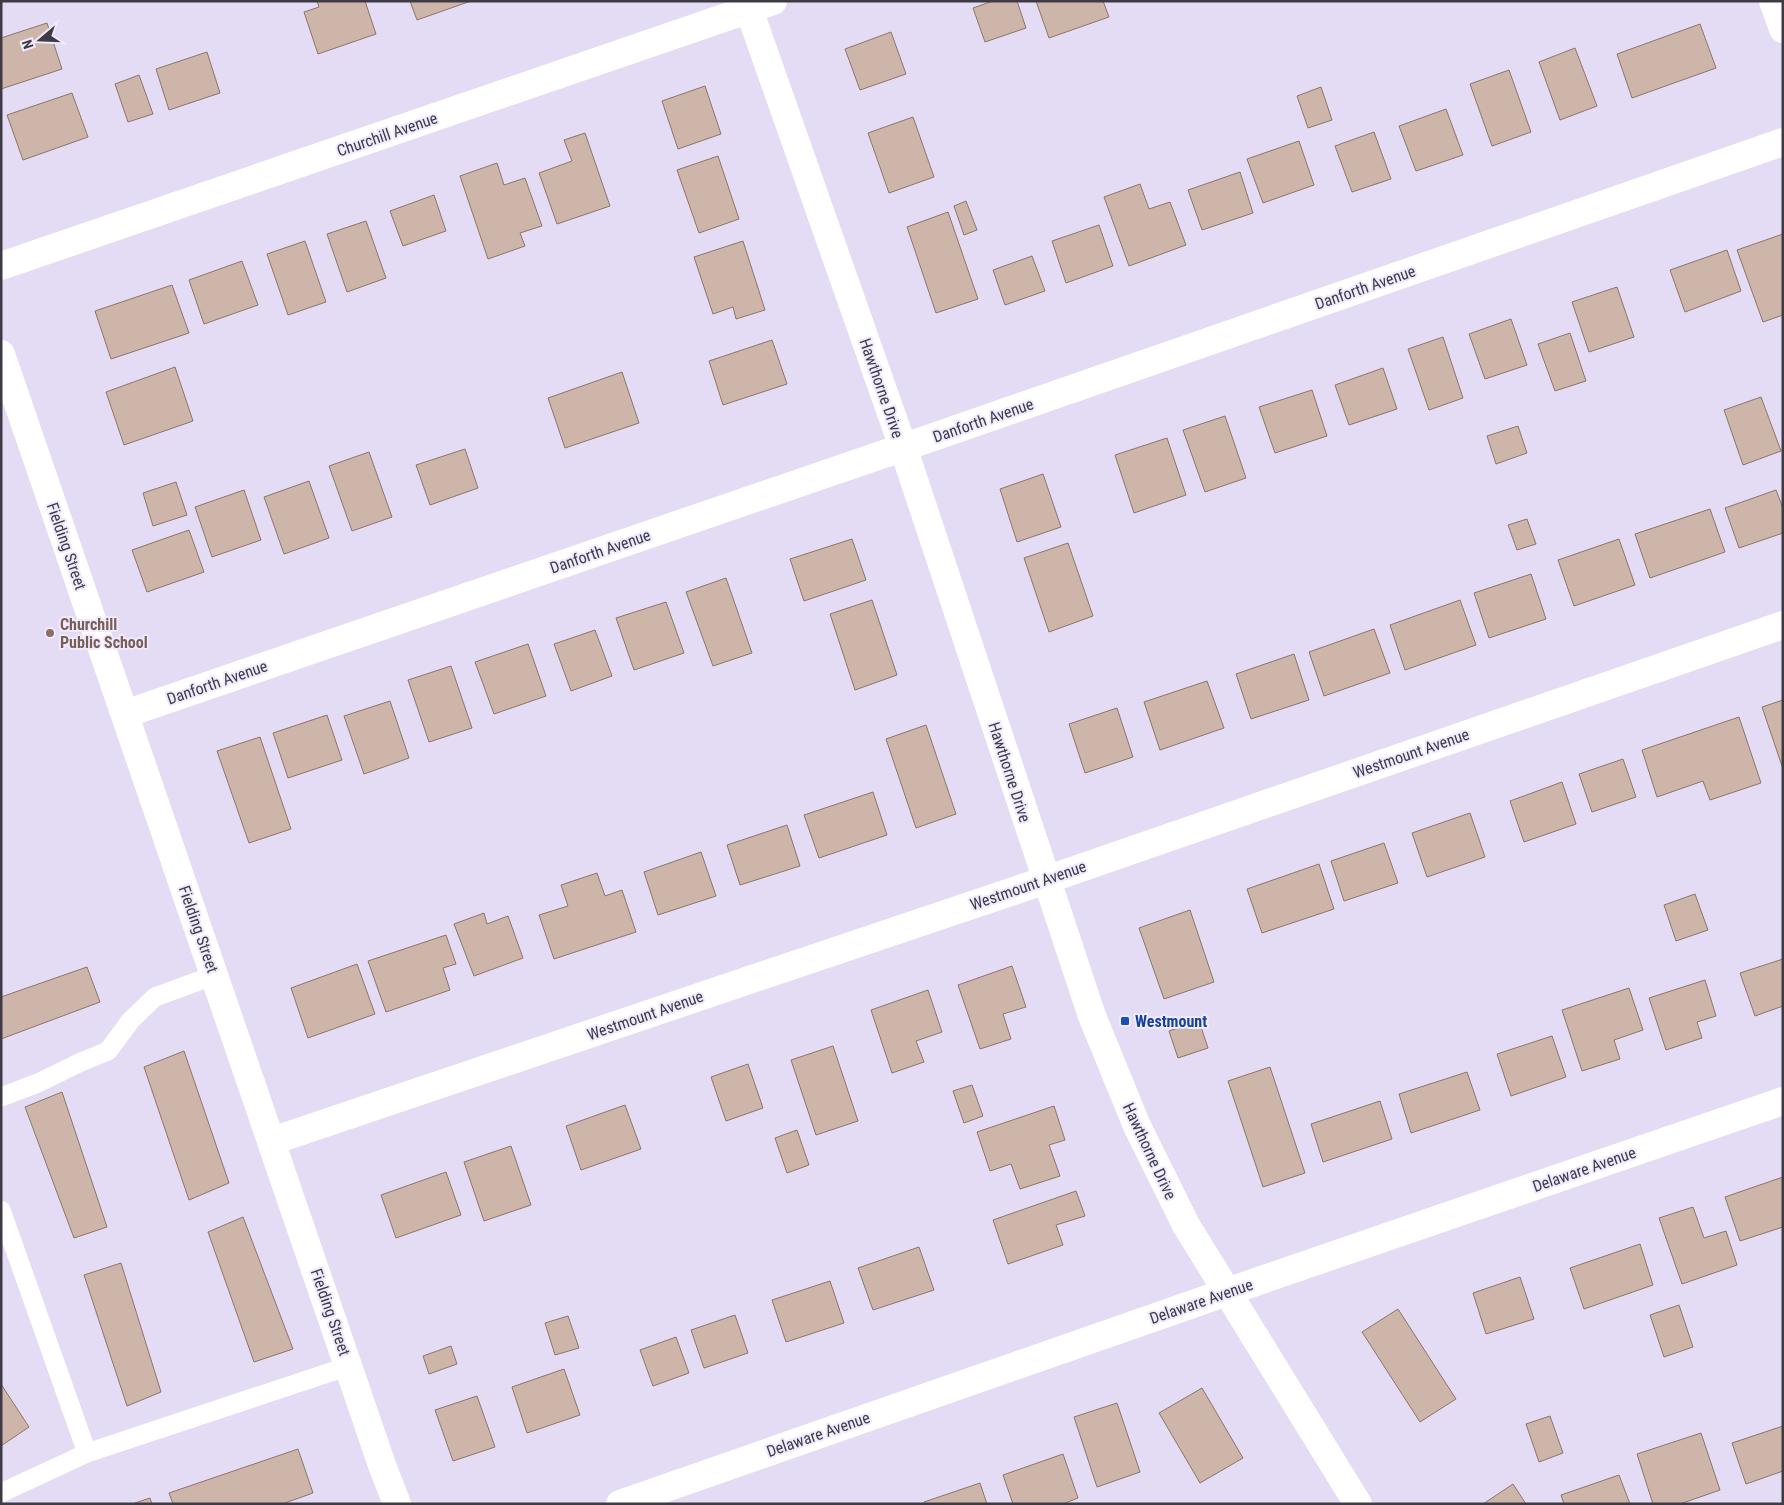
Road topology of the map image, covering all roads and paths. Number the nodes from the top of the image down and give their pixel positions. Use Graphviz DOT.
graph roads {
  1 [pos="1773,1"];
  2 [pos="756,4"];
  3 [pos="1783,29"];
  4 [pos="1783,142"];
  5 [pos="1,266"];
  6 [pos="1,354"];
  7 [pos="7,390"];
  8 [pos="903,448"];
  9 [pos="1783,625"];
  10 [pos="125,714"];
  11 [pos="1046,880"];
  12 [pos="215,975"];
  13 [pos="1,1097"];
  14 [pos="1783,1101"];
  15 [pos="272,1141"];
  16 [pos="1,1210"];
  17 [pos="1228,1292"];
  18 [pos="349,1366"];
  19 [pos="87,1452"];
  20 [pos="1,1493"];
  21 [pos="397,1504"];
  22 [pos="620,1504"];
  23 [pos="1358,1504"];
  1 -- 3 [label="street"];
  2 -- 5 [label="street, Churchill Avenue"];
  2 -- 8 [label="street, Hawthorne Drive"];
  4 -- 8 [label="street, Danforth Avenue"];
  6 -- 7 [label="street, Fielding Street"];
  7 -- 10 [label="street, Fielding Street"];
  8 -- 10 [label="street, Danforth Avenue"];
  8 -- 11 [label="street, Hawthorne Drive"];
  9 -- 11 [label="street, Westmount Avenue"];
  10 -- 12 [label="street, Fielding Street"];
  11 -- 15 [label="street, Westmount Avenue"];
  11 -- 17 [label="street, Hawthorne Drive"];
  12 -- 13 [label="lane"];
  12 -- 15 [label="street, Fielding Street"];
  14 -- 17 [label="street, Delaware Avenue"];
  15 -- 18 [label="street, Fielding Street"];
  16 -- 19 [label="lane"];
  17 -- 22 [label="street, Delaware Avenue"];
  17 -- 23 [label="street, Hawthorne Drive"];
  18 -- 19 [label="lane"];
  18 -- 21 [label="street, Fielding Street"];
  19 -- 20 [label="lane"];
}
